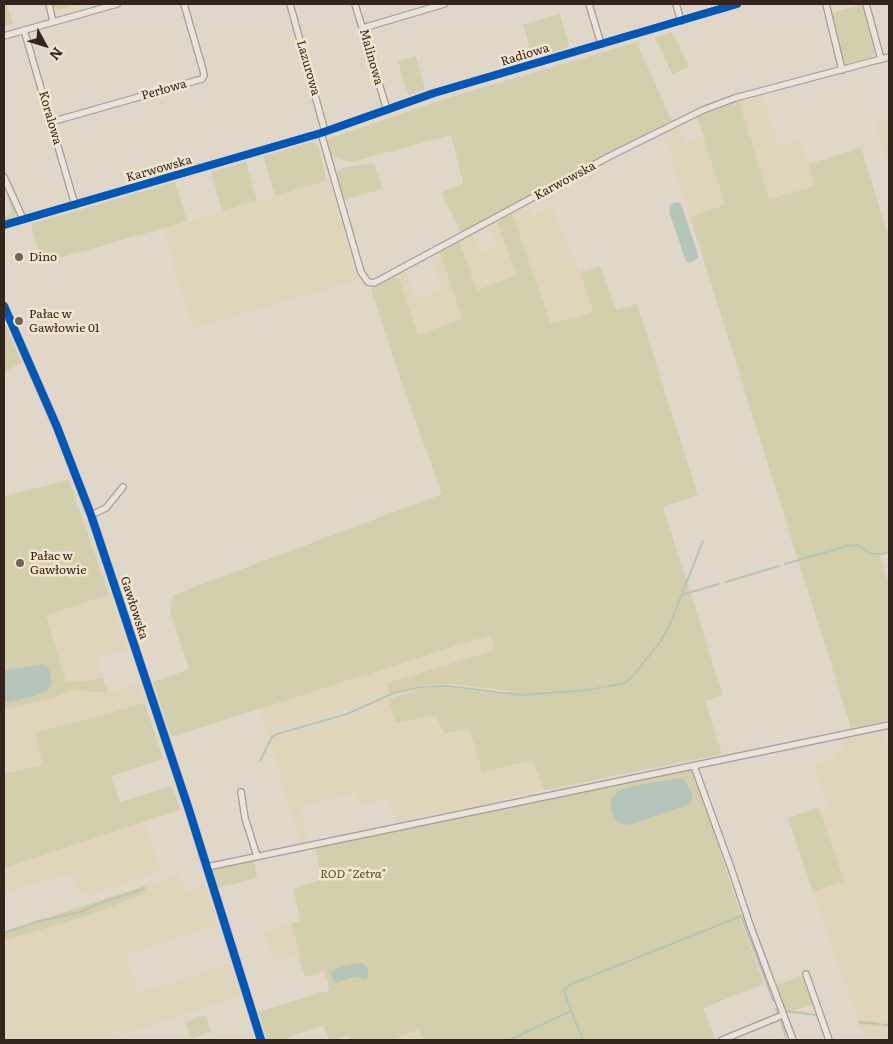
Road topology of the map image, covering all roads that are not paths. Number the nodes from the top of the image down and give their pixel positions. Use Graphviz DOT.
graph roads {
  1 [pos="49,4"];
  2 [pos="117,4"];
  3 [pos="184,4"];
  4 [pos="290,4"];
  5 [pos="355,4"];
  6 [pos="444,4"];
  7 [pos="589,4"];
  8 [pos="676,4"];
  9 [pos="738,4"];
  10 [pos="826,4"];
  11 [pos="866,4"];
  12 [pos="681,21"];
  13 [pos="53,22"];
  14 [pos="363,28"];
  15 [pos="24,30"];
  16 [pos="4,36"];
  17 [pos="601,44"];
  18 [pos="889,57"];
  19 [pos="881,59"];
  20 [pos="842,70"];
  21 [pos="387,110"];
  22 [pos="51,122"];
  23 [pos="323,133"];
  24 [pos="4,176"];
  25 [pos="75,205"];
  26 [pos="22,220"];
  27 [pos="4,225"];
  28 [pos="4,306"];
  29 [pos="123,487"];
  30 [pos="91,515"];
  31 [pos="889,724"];
  32 [pos="694,766"];
  33 [pos="241,792"];
  34 [pos="257,856"];
  35 [pos="207,867"];
  36 [pos="806,974"];
  37 [pos="783,1016"];
  38 [pos="262,1040"];
  39 [pos="722,1040"];
  40 [pos="793,1040"];
  41 [pos="829,1040"];
  1 -- 13 [label="street"];
  2 -- 13 [label="street"];
  3 -- 22 [label="street, Perłowa"];
  4 -- 23 [label="street, Lazurowa"];
  5 -- 14 [label="street, Malinowa"];
  6 -- 14 [label="street"];
  7 -- 17 [label="street"];
  8 -- 12 [label="street"];
  9 -- 12 [label="street, Radiowa"];
  10 -- 20 [label="street"];
  11 -- 19 [label="street"];
  12 -- 17 [label="street, Radiowa"];
  13 -- 15 [label="street"];
  14 -- 21 [label="street, Malinowa"];
  15 -- 16 [label="street"];
  15 -- 22 [label="street, Koralowa"];
  17 -- 21 [label="street, Radiowa"];
  18 -- 19 [label="street, Karwowska"];
  19 -- 20 [label="street, Karwowska"];
  20 -- 23 [label="street, Karwowska"];
  21 -- 23 [label="street, Radiowa"];
  22 -- 25 [label="street, Koralowa"];
  23 -- 25 [label="street, Karwowska"];
  24 -- 26 [label="street"];
  25 -- 26 [label="street, Karwowska"];
  26 -- 27 [label="street, Karwowska"];
  28 -- 30 [label="street, Gawłowska"];
  29 -- 30 [label="street"];
  30 -- 35 [label="street, Gawłowska"];
  31 -- 32 [label="street"];
  32 -- 34 [label="street"];
  32 -- 37 [label="street"];
  33 -- 34 [label="street"];
  34 -- 35 [label="street"];
  35 -- 38 [label="street, Gawłowska"];
  36 -- 41 [label="street"];
  37 -- 39 [label="street"];
  37 -- 40 [label="street"];
}
